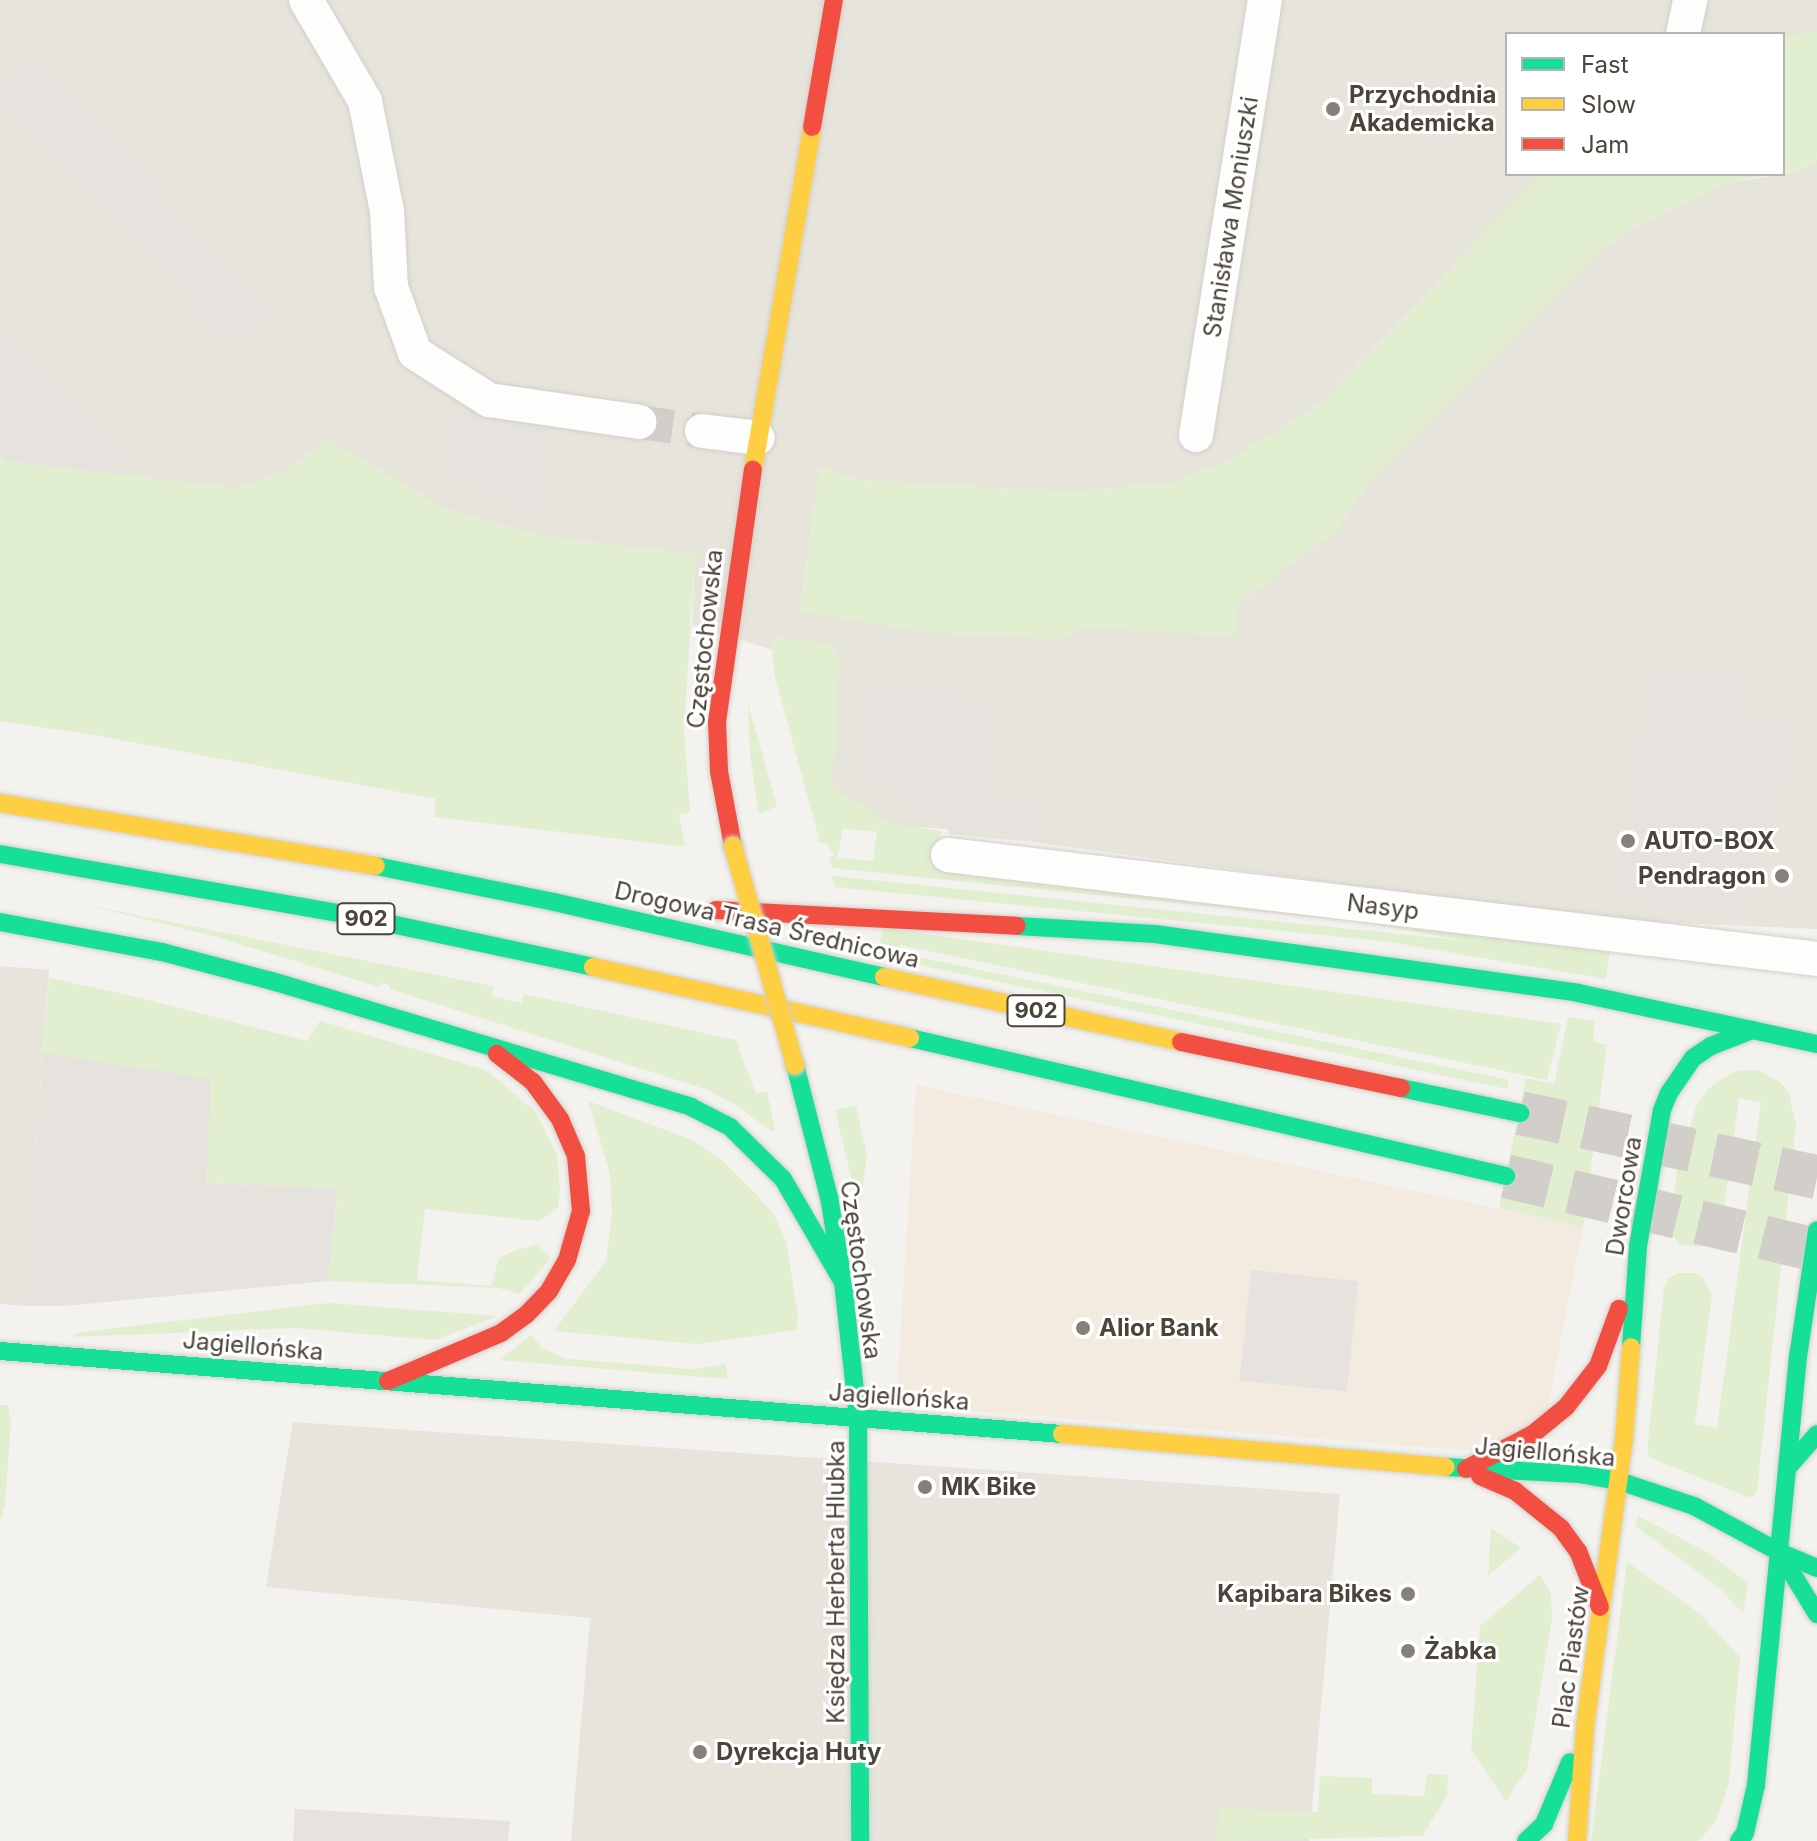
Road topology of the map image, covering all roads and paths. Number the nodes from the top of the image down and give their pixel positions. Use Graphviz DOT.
graph roads {
  1 [pos="306,0"];
  2 [pos="834,0"];
  3 [pos="1265,0"];
  4 [pos="1690,0"];
  5 [pos="1683,32"];
  6 [pos="639,422"];
  7 [pos="702,431"];
  8 [pos="1196,435"];
  9 [pos="758,438"];
  10 [pos="0,803"];
  11 [pos="0,854"];
  12 [pos="948,855"];
  13 [pos="554,902"];
  14 [pos="664,907"];
  15 [pos="695,909"];
  16 [pos="0,922"];
  17 [pos="1817,959"];
  18 [pos="1752,1030"];
  19 [pos="1817,1044"];
  20 [pos="489,1048"];
  21 [pos="1520,1113"];
  22 [pos="1506,1176"];
  23 [pos="1817,1230"];
  24 [pos="1637,1261"];
  25 [pos="843,1282"];
  26 [pos="0,1351"];
  27 [pos="388,1381"];
  28 [pos="858,1418"];
  29 [pos="1817,1434"];
  30 [pos="1790,1465"];
  31 [pos="1465,1469"];
  32 [pos="1619,1481"];
  33 [pos="1779,1552"];
  34 [pos="1817,1568"];
  35 [pos="1601,1610"];
  36 [pos="1817,1614"];
  37 [pos="1585,1727"];
  38 [pos="860,1841"];
  39 [pos="1526,1841"];
  40 [pos="1577,1841"];
  41 [pos="1739,1841"];
  1 -- 6 [label="street"];
  2 -- 9 [label="main road, Częstochowska"];
  3 -- 8 [label="street, Stanisława Moniuszki"];
  4 -- 5 [label="street"];
  7 -- 9 [label="street"];
  9 -- 25 [label="main road, Częstochowska, bridge"];
  10 -- 13 [label="main road, Drogowa Trasa Średnicowa / 902"];
  11 -- 22 [label="main road, 902"];
  12 -- 17 [label="street, Nasyp"];
  13 -- 14 [label="main road"];
  13 -- 21 [label="main road, Drogowa Trasa Średnicowa / 902"];
  15 -- 18 [label="main road"];
  16 -- 20 [label="main road"];
  18 -- 19 [label="main road"];
  18 -- 24 [label="main road, Dworcowa"];
  20 -- 25 [label="main road"];
  20 -- 27 [label="main road"];
  23 -- 30 [label="main road"];
  24 -- 31 [label="main road"];
  24 -- 32 [label="main road, Dworcowa"];
  25 -- 28 [label="main road, Częstochowska"];
  26 -- 27 [label="main road, Jagiellońska"];
  27 -- 28 [label="main road, Jagiellońska"];
  28 -- 31 [label="main road, Jagiellońska"];
  28 -- 38 [label="main road, Księdza Herberta Hlubka"];
  29 -- 30 [label="main road"];
  30 -- 33 [label="main road"];
  31 -- 32 [label="main road, Jagiellońska"];
  31 -- 35 [label="main road"];
  32 -- 33 [label="main road, Jagiellońska"];
  32 -- 35 [label="main road, Plac Piastów"];
  33 -- 34 [label="main road, Jagiellońska"];
  33 -- 36 [label="main road"];
  33 -- 41 [label="main road"];
  35 -- 37 [label="main road, Plac Piastów"];
  37 -- 39 [label="main road"];
  37 -- 40 [label="main road, Plac Piastów"];
}
